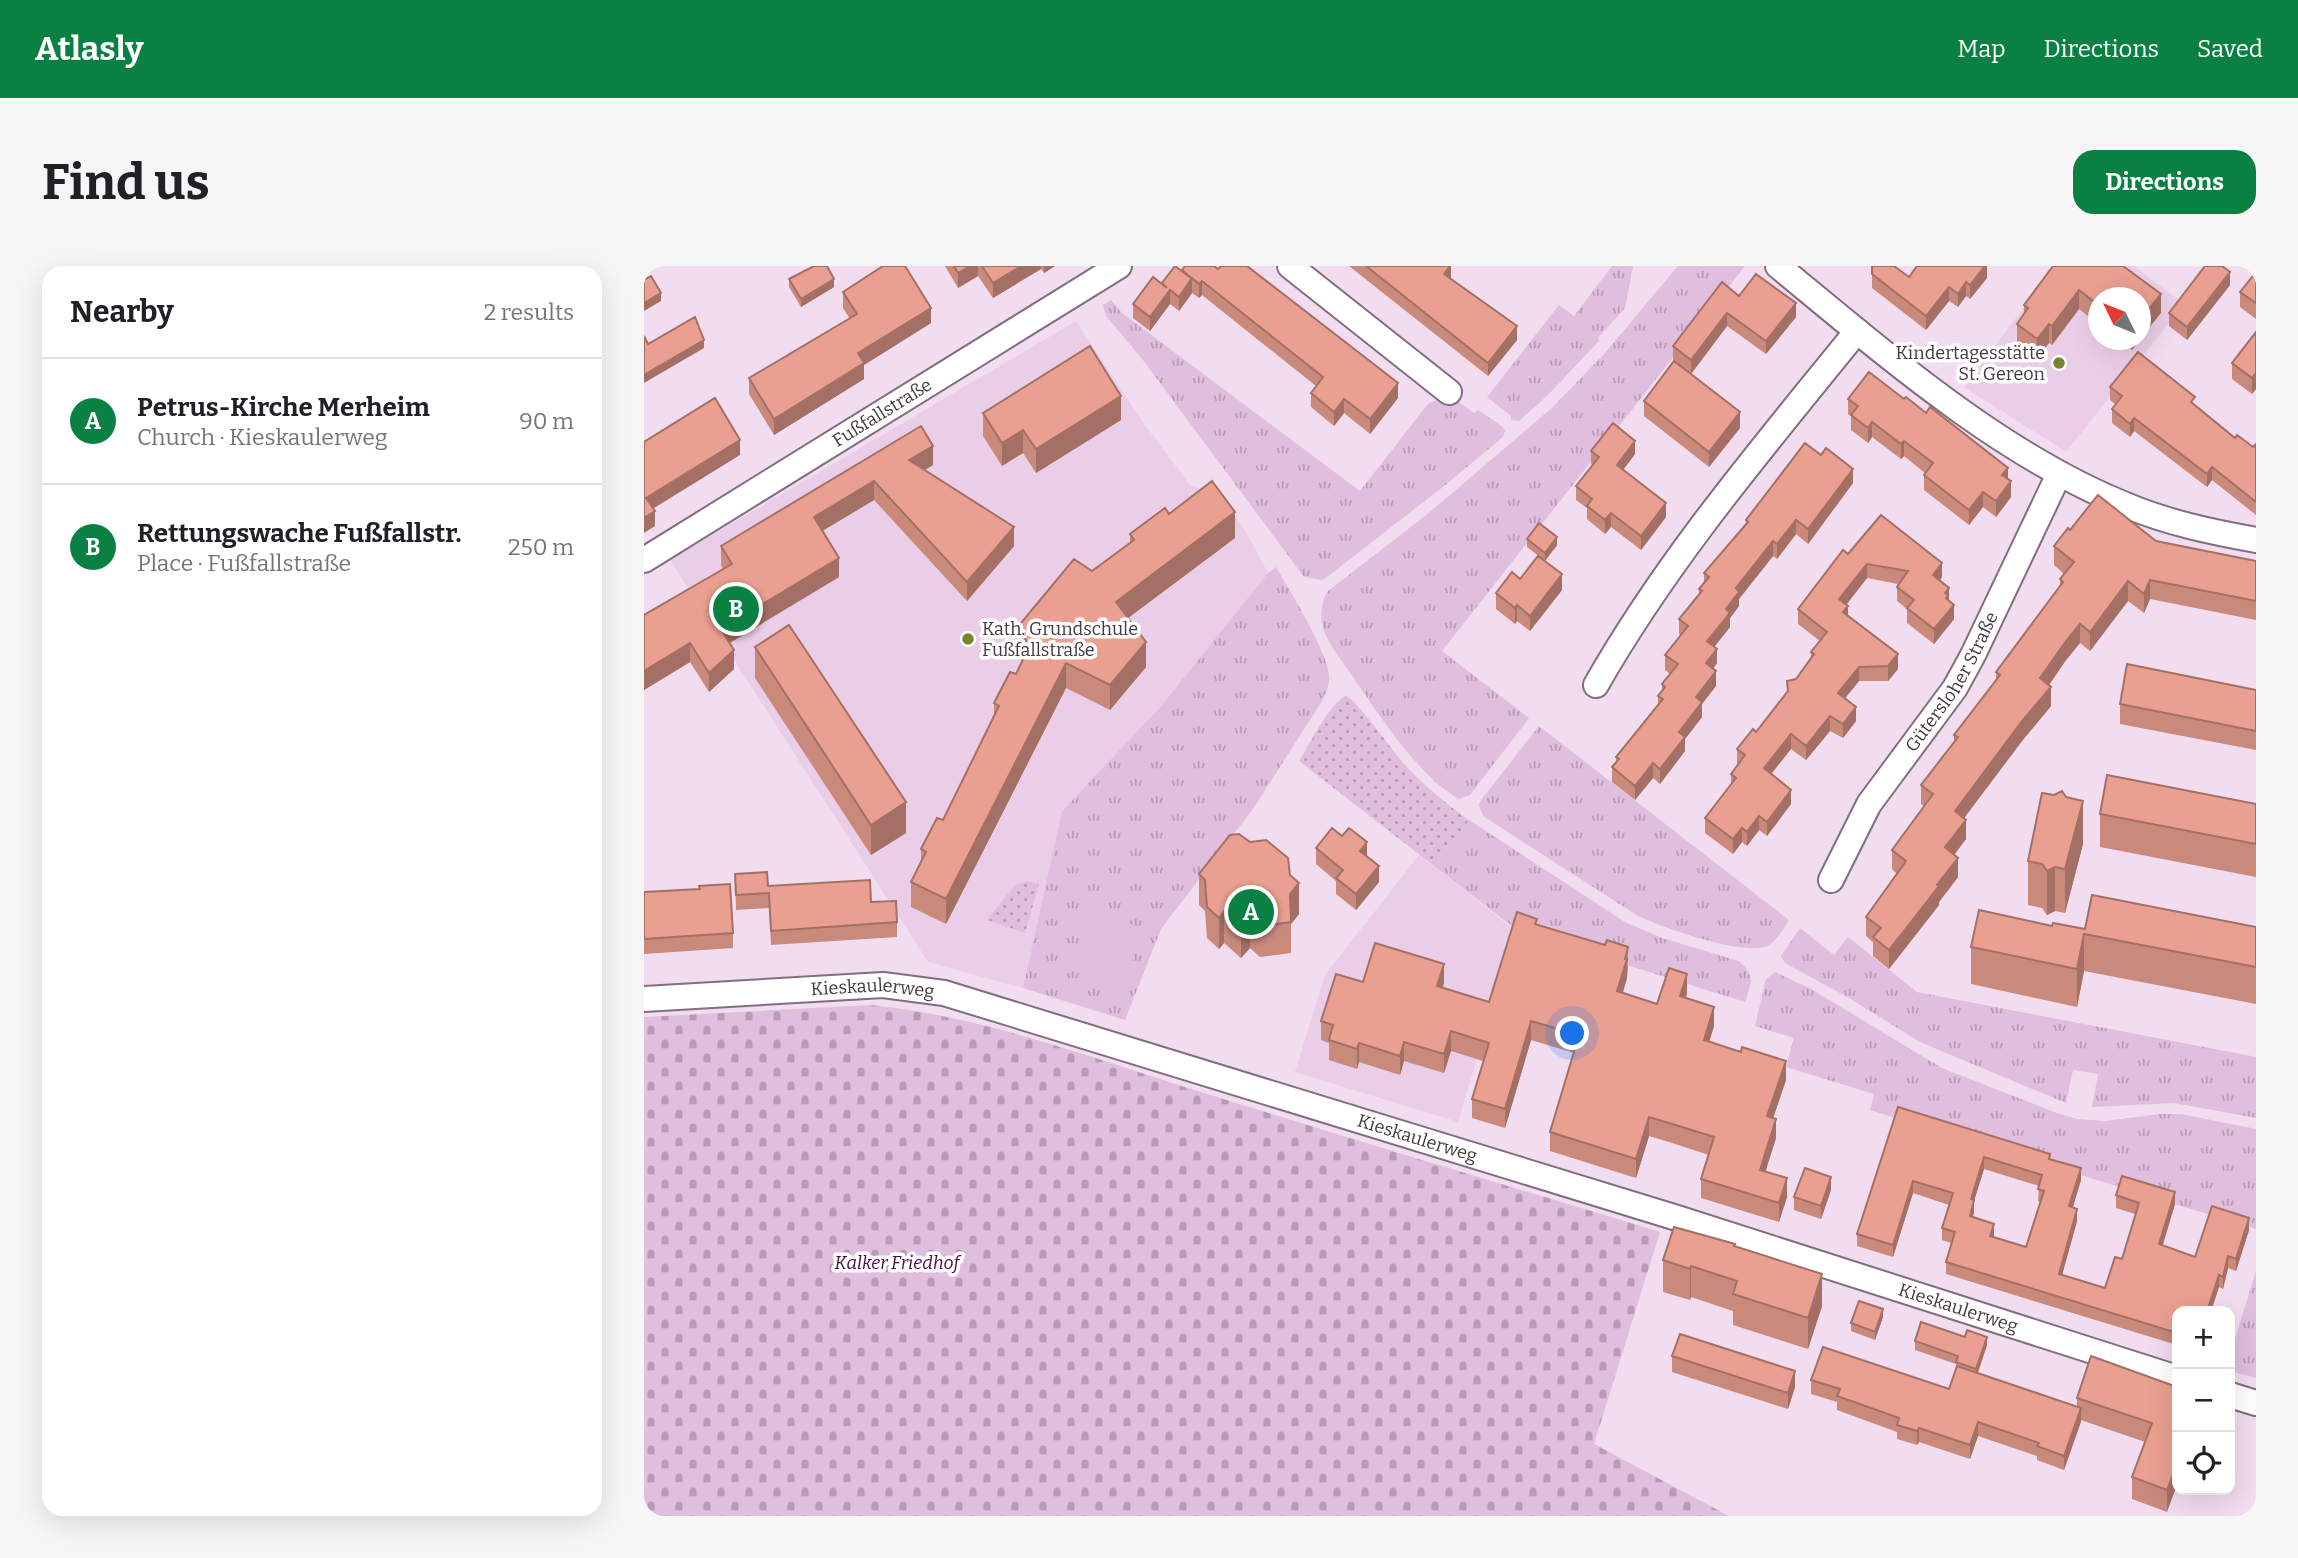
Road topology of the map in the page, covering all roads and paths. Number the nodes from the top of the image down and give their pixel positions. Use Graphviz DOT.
graph roads {
  1 [pos="1119,266"];
  2 [pos="1290,266"];
  3 [pos="1778,266"];
  4 [pos="1857,331"];
  5 [pos="1449,391"];
  6 [pos="2059,474"];
  7 [pos="2256,540"];
  8 [pos="644,560"];
  9 [pos="1596,685"];
  10 [pos="1831,880"];
  11 [pos="644,999"];
  12 [pos="2172,1376"];
  13 [pos="2235,1397"];
  14 [pos="2256,1403"];
  1 -- 8 [label="street, Fußfallstraße"];
  2 -- 5 [label="street"];
  3 -- 4 [label="street"];
  4 -- 6 [label="street"];
  4 -- 9 [label="street"];
  6 -- 7 [label="street"];
  6 -- 10 [label="street, Gütersloher Straße"];
  11 -- 12 [label="street, Kieskaulerweg"];
  13 -- 14 [label="street"];
}
